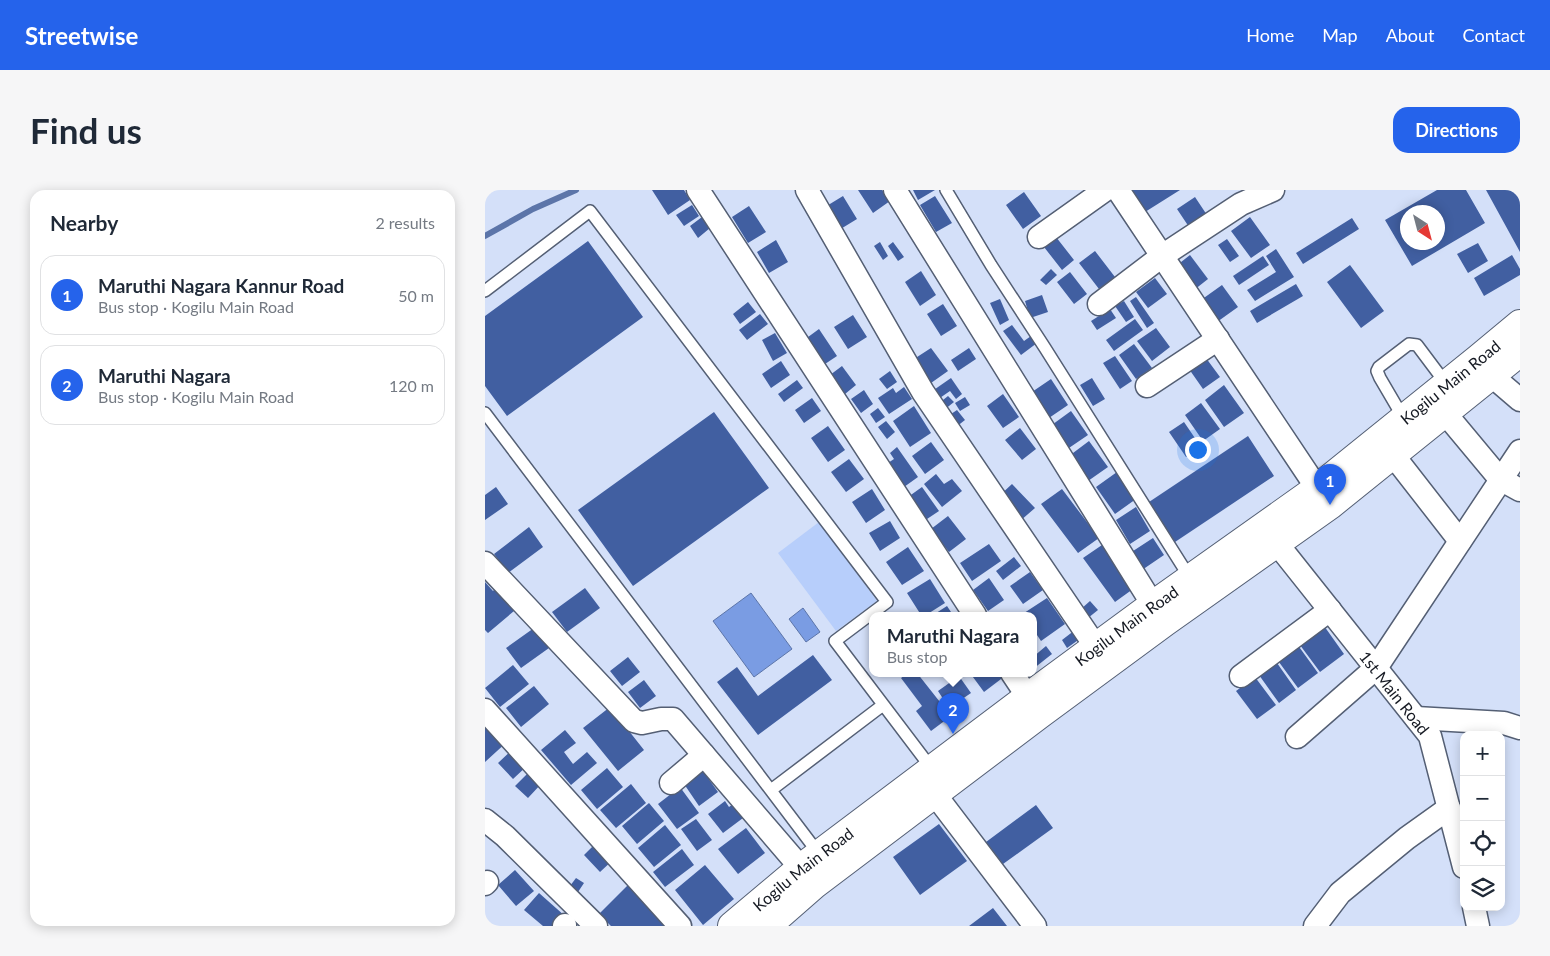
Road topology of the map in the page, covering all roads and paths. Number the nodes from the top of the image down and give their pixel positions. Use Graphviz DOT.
graph roads {
  1 [pos="698,190"];
  2 [pos="807,190"];
  3 [pos="895,190"];
  4 [pos="946,190"];
  5 [pos="1105,190"];
  6 [pos="1117,190"];
  7 [pos="1273,190"];
  8 [pos="1039,237"];
  9 [pos="1162,256"];
  10 [pos="485,290"];
  11 [pos="1099,304"];
  12 [pos="1520,324"];
  13 [pos="1218,340"];
  14 [pos="1520,352"];
  15 [pos="1492,376"];
  16 [pos="1447,385"];
  17 [pos="1147,386"];
  18 [pos="1520,400"];
  19 [pos="485,413"];
  20 [pos="1445,413"];
  21 [pos="1404,419"];
  22 [pos="1520,451"];
  23 [pos="1393,455"];
  24 [pos="1501,479"];
  25 [pos="1520,490"];
  26 [pos="1323,497"];
  27 [pos="1269,535"];
  28 [pos="1460,541"];
  29 [pos="485,563"];
  30 [pos="1190,578"];
  31 [pos="1153,605"];
  32 [pos="1329,610"];
  33 [pos="874,612"];
  34 [pos="973,612"];
  35 [pos="869,616"];
  36 [pos="1096,647"];
  37 [pos="1376,668"];
  38 [pos="1241,676"];
  39 [pos="1015,677"];
  40 [pos="1028,697"];
  41 [pos="883,705"];
  42 [pos="485,710"];
  43 [pos="1416,718"];
  44 [pos="1520,728"];
  45 [pos="1297,737"];
  46 [pos="704,755"];
  47 [pos="929,780"];
  48 [pos="671,783"];
  49 [pos="771,790"];
  50 [pos="1449,808"];
  51 [pos="485,820"];
  52 [pos="810,861"];
  53 [pos="1464,866"];
  54 [pos="1475,911"];
  55 [pos="596,926"];
  56 [pos="680,926"];
  57 [pos="732,926"];
  58 [pos="767,926"];
  59 [pos="1035,926"];
  60 [pos="1315,926"];
  61 [pos="1479,926"];
  1 -- 34 [label="street"];
  2 -- 36 [label="street"];
  3 -- 31 [label="street"];
  4 -- 30 [label="lane"];
  5 -- 8 [label="street"];
  6 -- 9 [label="street"];
  7 -- 9 [label="street"];
  9 -- 11 [label="street"];
  9 -- 13 [label="street"];
  10 -- 33 [label="lane"];
  12 -- 16 [label="main road, Kogilu Main Road"];
  13 -- 17 [label="street"];
  13 -- 26 [label="street"];
  14 -- 15 [label="main road, Kogilu Main Road"];
  15 -- 18 [label="street"];
  15 -- 20 [label="main road, Kogilu Main Road"];
  16 -- 21 [label="main road, Kogilu Main Road"];
  16 -- 21 [label="lane"];
  19 -- 49 [label="lane"];
  20 -- 23 [label="main road, Kogilu Main Road"];
  20 -- 24 [label="street"];
  21 -- 26 [label="main road, Kogilu Main Road"];
  22 -- 24 [label="street"];
  23 -- 26 [label="main road, Kogilu Main Road"];
  23 -- 28 [label="street"];
  24 -- 25 [label="street"];
  24 -- 28 [label="street"];
  26 -- 27 [label="main road, Kogilu Main Road"];
  27 -- 30 [label="main road, Kogilu Main Road"];
  27 -- 32 [label="street, 1st Main Road"];
  27 -- 47 [label="main road, Kogilu Main Road"];
  28 -- 37 [label="street"];
  29 -- 46 [label="street"];
  30 -- 31 [label="main road, Kogilu Main Road"];
  31 -- 36 [label="main road, Kogilu Main Road"];
  32 -- 37 [label="street, 1st Main Road"];
  32 -- 38 [label="street"];
  35 -- 41 [label="lane"];
  36 -- 40 [label="main road, Kogilu Main Road"];
  37 -- 43 [label="street, 1st Main Road"];
  37 -- 45 [label="street"];
  39 -- 40 [label="street"];
  40 -- 47 [label="main road, Kogilu Main Road"];
  41 -- 47 [label="lane"];
  41 -- 49 [label="lane"];
  42 -- 56 [label="street"];
  43 -- 44 [label="street"];
  43 -- 50 [label="street, 1st Main Road"];
  46 -- 48 [label="street"];
  46 -- 52 [label="street"];
  47 -- 52 [label="main road, Kogilu Main Road"];
  47 -- 58 [label="main road, Kogilu Main Road"];
  47 -- 59 [label="street"];
  49 -- 52 [label="lane"];
  50 -- 53 [label="street, 1st Main Road"];
  50 -- 60 [label="street"];
  51 -- 55 [label="street"];
  52 -- 57 [label="main road, Kogilu Main Road"];
  54 -- 61 [label="street"];
}
